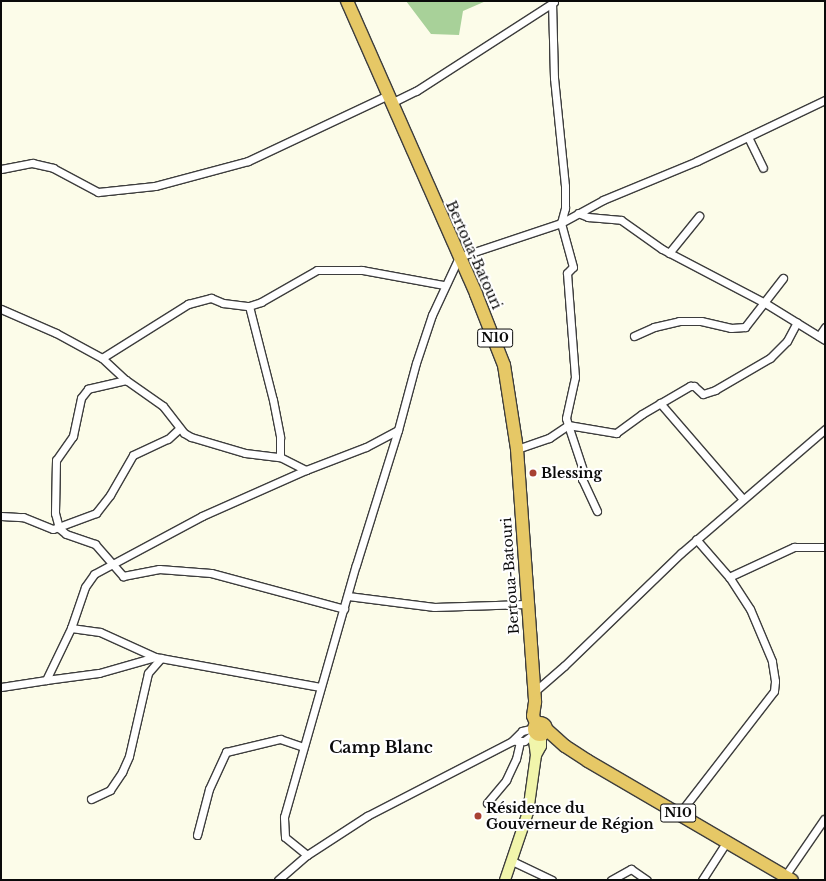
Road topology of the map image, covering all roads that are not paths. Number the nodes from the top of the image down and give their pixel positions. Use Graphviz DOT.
graph roads {
  1 [pos="347,1"];
  2 [pos="554,2"];
  3 [pos="390,99"];
  4 [pos="825,100"];
  5 [pos="748,136"];
  6 [pos="762,168"];
  7 [pos="1,169"];
  8 [pos="578,214"];
  9 [pos="699,216"];
  10 [pos="561,223"];
  11 [pos="670,253"];
  12 [pos="459,257"];
  13 [pos="783,278"];
  14 [pos="444,285"];
  15 [pos="765,303"];
  16 [pos="249,306"];
  17 [pos="1,309"];
  18 [pos="797,322"];
  19 [pos="825,326"];
  20 [pos="634,336"];
  21 [pos="822,338"];
  22 [pos="102,358"];
  23 [pos="126,380"];
  24 [pos="660,403"];
  25 [pos="568,425"];
  26 [pos="180,428"];
  27 [pos="825,429"];
  28 [pos="398,430"];
  29 [pos="517,449"];
  30 [pos="280,457"];
  31 [pos="306,470"];
  32 [pos="742,498"];
  33 [pos="597,511"];
  34 [pos="1,516"];
  35 [pos="59,528"];
  36 [pos="696,539"];
  37 [pos="825,547"];
  38 [pos="114,562"];
  39 [pos="729,577"];
  40 [pos="348,596"];
  41 [pos="526,604"];
  42 [pos="344,609"];
  43 [pos="71,628"];
  44 [pos="158,657"];
  45 [pos="46,680"];
  46 [pos="1,687"];
  47 [pos="320,687"];
  48 [pos="534,697"];
  49 [pos="539,730"];
  50 [pos="512,741"];
  51 [pos="520,741"];
  52 [pos="303,747"];
  53 [pos="91,799"];
  54 [pos="487,803"];
  55 [pos="679,814"];
  56 [pos="824,818"];
  57 [pos="197,835"];
  58 [pos="728,841"];
  59 [pos="307,855"];
  60 [pos="512,861"];
  61 [pos="788,878"];
  62 [pos="278,880"];
  63 [pos="505,880"];
  64 [pos="552,880"];
  65 [pos="611,880"];
  66 [pos="647,880"];
  67 [pos="702,880"];
  1 -- 3 [label="highway, Bertoua-Batouri / N10"];
  2 -- 3 [label="street"];
  2 -- 10 [label="street"];
  3 -- 7 [label="street"];
  3 -- 12 [label="highway, Bertoua-Batouri / N10"];
  4 -- 5 [label="street"];
  5 -- 6 [label="street"];
  5 -- 8 [label="street"];
  8 -- 10 [label="street"];
  8 -- 11 [label="street"];
  9 -- 11 [label="street"];
  10 -- 12 [label="street"];
  10 -- 25 [label="street"];
  11 -- 15 [label="street"];
  12 -- 14 [label="street"];
  12 -- 29 [label="highway, Bertoua-Batouri / N10"];
  13 -- 15 [label="street"];
  14 -- 16 [label="street"];
  14 -- 28 [label="street"];
  15 -- 18 [label="street"];
  15 -- 20 [label="street"];
  16 -- 22 [label="street"];
  16 -- 30 [label="street"];
  17 -- 22 [label="street"];
  18 -- 21 [label="street"];
  18 -- 24 [label="street"];
  19 -- 21 [label="street"];
  22 -- 23 [label="street"];
  23 -- 26 [label="street"];
  23 -- 35 [label="street"];
  24 -- 25 [label="street"];
  24 -- 32 [label="street"];
  25 -- 29 [label="street"];
  25 -- 33 [label="street"];
  26 -- 30 [label="street"];
  26 -- 35 [label="street"];
  27 -- 32 [label="street"];
  28 -- 31 [label="street"];
  28 -- 40 [label="street"];
  29 -- 41 [label="highway, Bertoua-Batouri / N10"];
  30 -- 31 [label="street"];
  31 -- 38 [label="street"];
  32 -- 36 [label="street"];
  34 -- 35 [label="street"];
  35 -- 38 [label="street"];
  36 -- 39 [label="street"];
  36 -- 48 [label="street"];
  37 -- 39 [label="street"];
  38 -- 42 [label="street"];
  38 -- 43 [label="street"];
  39 -- 55 [label="street"];
  40 -- 41 [label="street"];
  40 -- 42 [label="street"];
  41 -- 48 [label="highway, Bertoua-Batouri / N10"];
  42 -- 47 [label="street"];
  43 -- 44 [label="street"];
  43 -- 45 [label="street"];
  44 -- 45 [label="street"];
  44 -- 47 [label="street"];
  44 -- 53 [label="street"];
  45 -- 46 [label="street"];
  47 -- 52 [label="street"];
  48 -- 49 [label="highway, Bertoua-Batouri / N10"];
  49 -- 50 [label="street"];
  49 -- 51 [label="street"];
  49 -- 55 [label="highway, N10"];
  49 -- 60 [label="main road"];
  50 -- 51 [label="street"];
  50 -- 59 [label="street"];
  51 -- 54 [label="street"];
  52 -- 57 [label="street"];
  52 -- 59 [label="street"];
  55 -- 58 [label="highway, N10"];
  56 -- 61 [label="street"];
  58 -- 61 [label="highway, N10"];
  58 -- 67 [label="street"];
  59 -- 62 [label="street"];
  60 -- 63 [label="main road"];
  60 -- 64 [label="street"];
  65 -- 66 [label="street"];
}
